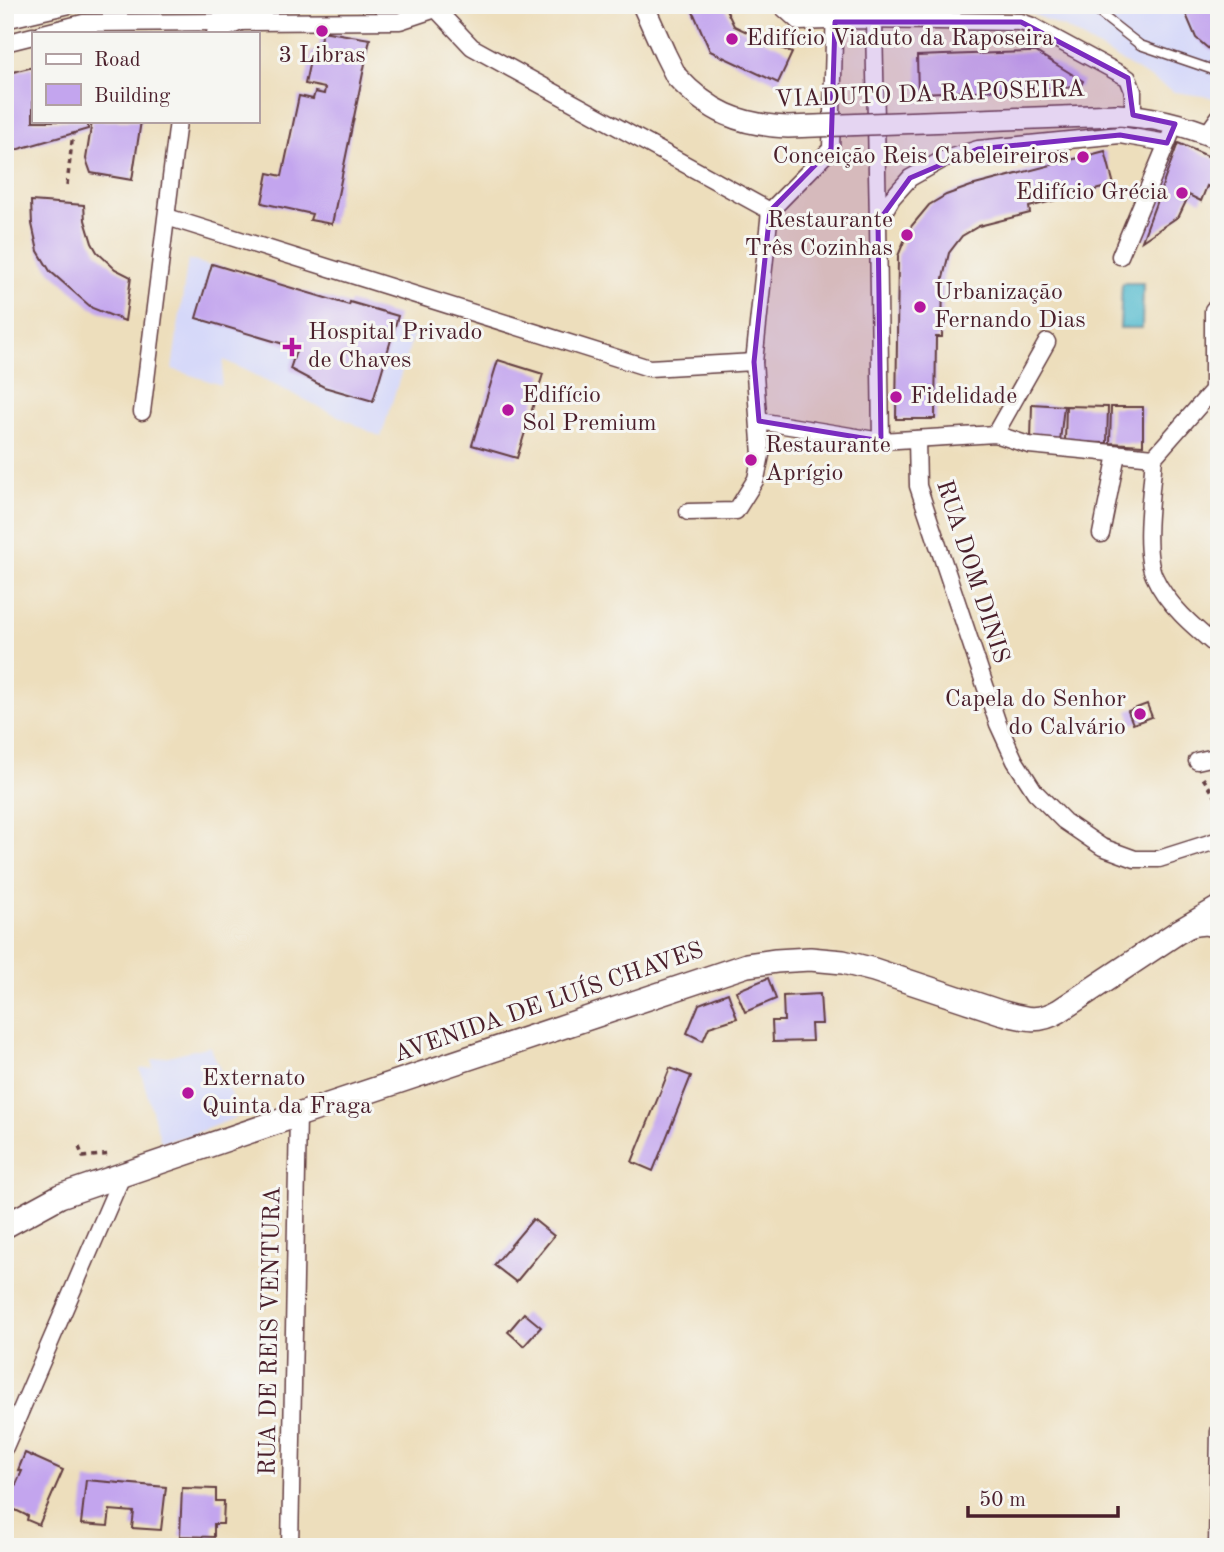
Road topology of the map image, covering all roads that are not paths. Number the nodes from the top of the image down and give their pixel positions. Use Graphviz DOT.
graph roads {
  1 [pos="70,5"];
  2 [pos="643,5"];
  3 [pos="780,5"];
  4 [pos="1089,5"];
  5 [pos="433,7"];
  6 [pos="241,13"];
  7 [pos="835,13"];
  8 [pos="5,20"];
  9 [pos="874,21"];
  10 [pos="143,22"];
  11 [pos="47,32"];
  12 [pos="159,32"];
  13 [pos="216,32"];
  14 [pos="32,36"];
  15 [pos="5,43"];
  16 [pos="1219,72"];
  17 [pos="1219,110"];
  18 [pos="1125,116"];
  19 [pos="178,122"];
  20 [pos="1171,133"];
  21 [pos="1211,136"];
  22 [pos="770,211"];
  23 [pos="167,217"];
  24 [pos="878,222"];
  25 [pos="1120,256"];
  26 [pos="1213,310"];
  27 [pos="1047,342"];
  28 [pos="754,362"];
  29 [pos="142,412"];
  30 [pos="759,421"];
  31 [pos="995,433"];
  32 [pos="917,439"];
  33 [pos="881,441"];
  34 [pos="1117,454"];
  35 [pos="1154,457"];
  36 [pos="688,512"];
  37 [pos="1101,534"];
  38 [pos="1219,648"];
  39 [pos="1219,756"];
  40 [pos="1197,761"];
  41 [pos="1219,840"];
  42 [pos="1219,908"];
  43 [pos="1178,932"];
  44 [pos="1219,932"];
  45 [pos="298,1115"];
  46 [pos="122,1176"];
  47 [pos="5,1226"];
  48 [pos="1219,1431"];
  49 [pos="5,1447"];
  50 [pos="290,1547"];
  51 [pos="1217,1547"];
  1 -- 8 [label="street"];
  2 -- 18 [label="street, VIADUTO DA RAPOSEIRA, bridge"];
  3 -- 7 [label="street"];
  4 -- 16 [label="lane"];
  5 -- 6 [label="street"];
  5 -- 22 [label="street"];
  6 -- 10 [label="street"];
  6 -- 13 [label="street"];
  7 -- 9 [label="street"];
  7 -- 22 [label="street"];
  9 -- 18 [label="street"];
  9 -- 24 [label="street"];
  10 -- 11 [label="street"];
  10 -- 12 [label="street"];
  14 -- 15 [label="street"];
  17 -- 21 [label="lane"];
  18 -- 20 [label="street, VIADUTO DA RAPOSEIRA"];
  19 -- 23 [label="street"];
  20 -- 21 [label="street, VIADUTO DA RAPOSEIRA"];
  20 -- 24 [label="street"];
  20 -- 25 [label="street"];
  22 -- 28 [label="street"];
  23 -- 28 [label="street"];
  23 -- 29 [label="street"];
  24 -- 33 [label="street"];
  26 -- 35 [label="street"];
  27 -- 31 [label="street"];
  28 -- 30 [label="street"];
  30 -- 33 [label="street"];
  30 -- 36 [label="street"];
  31 -- 32 [label="street"];
  31 -- 34 [label="street"];
  32 -- 33 [label="street"];
  32 -- 41 [label="street, RUA DOM DINIS"];
  34 -- 35 [label="street"];
  34 -- 37 [label="street"];
  35 -- 38 [label="street"];
  39 -- 40 [label="street"];
  42 -- 43 [label="main road, AVENIDA DE LUÍS CHAVES"];
  43 -- 44 [label="street"];
  43 -- 45 [label="main road, AVENIDA DE LUÍS CHAVES"];
  45 -- 46 [label="main road, AVENIDA DE LUÍS CHAVES"];
  45 -- 50 [label="street, RUA DE REIS VENTURA"];
  46 -- 47 [label="main road, AVENIDA DE LUÍS CHAVES"];
  46 -- 49 [label="street"];
  48 -- 51 [label="street"];
}
